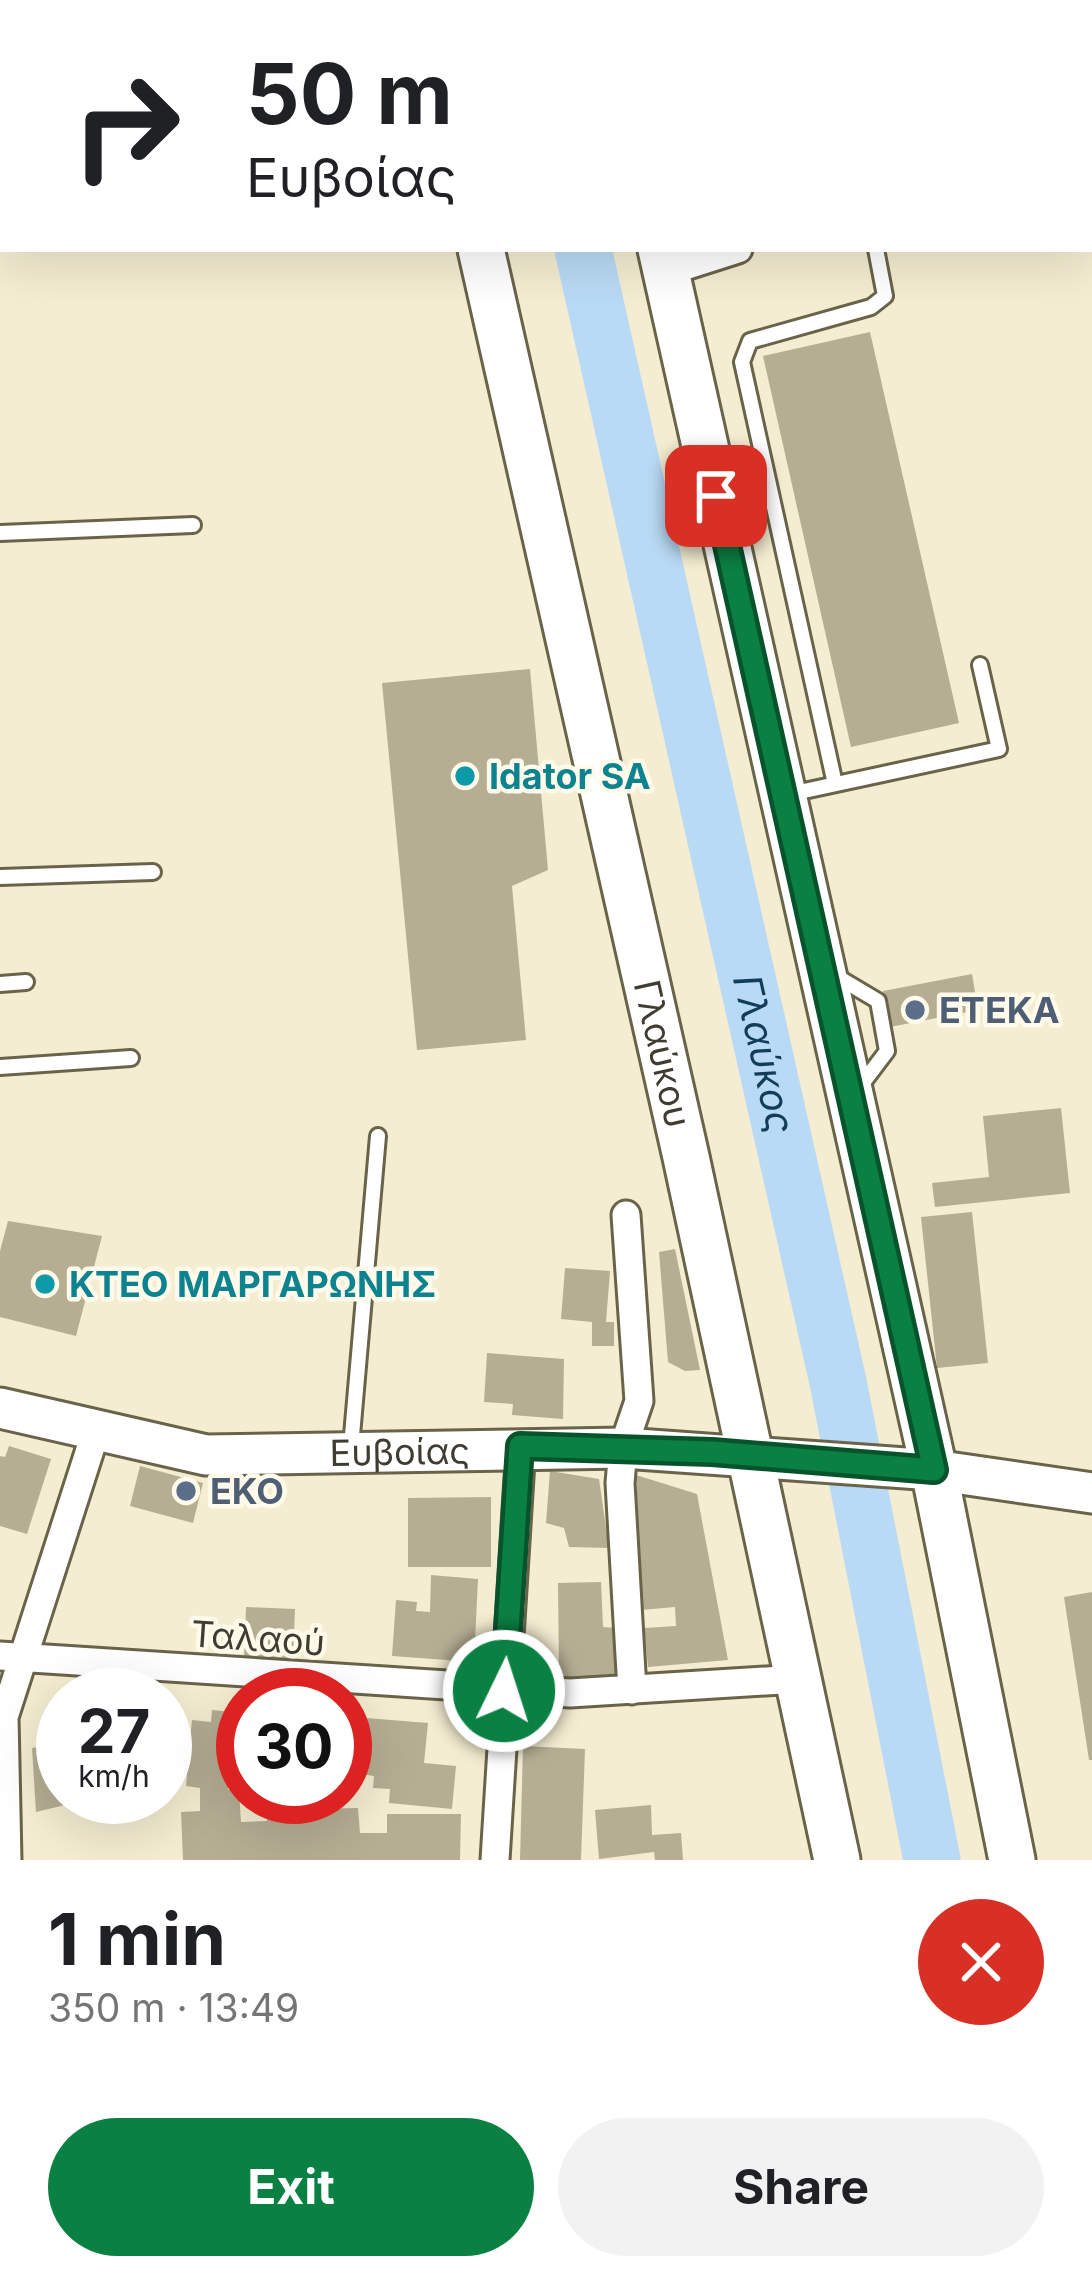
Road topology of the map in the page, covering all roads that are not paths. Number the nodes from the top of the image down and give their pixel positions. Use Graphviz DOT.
graph roads {
  1 [pos="483,252"];
  2 [pos="718,252"];
  3 [pos="877,252"];
  4 [pos="663,260"];
  5 [pos="194,525"];
  6 [pos="0,532"];
  7 [pos="980,665"];
  8 [pos="835,784"];
  9 [pos="785,795"];
  10 [pos="153,872"];
  11 [pos="0,877"];
  12 [pos="26,982"];
  13 [pos="0,984"];
  14 [pos="131,1058"];
  15 [pos="0,1066"];
  16 [pos="378,1136"];
  17 [pos="626,1215"];
  18 [pos="0,1408"];
  19 [pos="96,1431"];
  20 [pos="520,1446"];
  21 [pos="623,1448"];
  22 [pos="350,1452"];
  23 [pos="765,1456"];
  24 [pos="921,1469"];
  25 [pos="1092,1493"];
  26 [pos="10,1656"];
  27 [pos="798,1679"];
  28 [pos="632,1690"];
  29 [pos="504,1691"];
  30 [pos="7,1860"];
  31 [pos="496,1860"];
  32 [pos="835,1860"];
  33 [pos="1012,1860"];
  1 -- 23 [label="main road, Γλαύκου"];
  2 -- 4 [label="street"];
  3 -- 8 [label="lane"];
  4 -- 9 [label="main road"];
  5 -- 6 [label="lane"];
  7 -- 8 [label="lane"];
  8 -- 9 [label="lane"];
  9 -- 24 [label="main road"];
  10 -- 11 [label="lane"];
  12 -- 13 [label="lane"];
  14 -- 15 [label="lane"];
  16 -- 22 [label="lane"];
  17 -- 21 [label="street"];
  18 -- 19 [label="main road, Ευβοίας"];
  19 -- 22 [label="main road, Ευβοίας"];
  19 -- 26 [label="street"];
  20 -- 21 [label="main road, Ευβοίας"];
  20 -- 22 [label="main road, Ευβοίας"];
  20 -- 29 [label="street"];
  21 -- 23 [label="main road, Ευβοίας"];
  21 -- 28 [label="street"];
  23 -- 24 [label="main road, Ευβοίας"];
  23 -- 27 [label="main road, Γλαύκου"];
  24 -- 25 [label="main road, Ευβοίας"];
  24 -- 33 [label="main road"];
  26 -- 29 [label="street, Ταλαού"];
  26 -- 30 [label="street"];
  27 -- 28 [label="street, Ταλαού"];
  27 -- 32 [label="main road, Γλαύκου"];
  28 -- 29 [label="street, Ταλαού"];
  29 -- 31 [label="street"];
}
